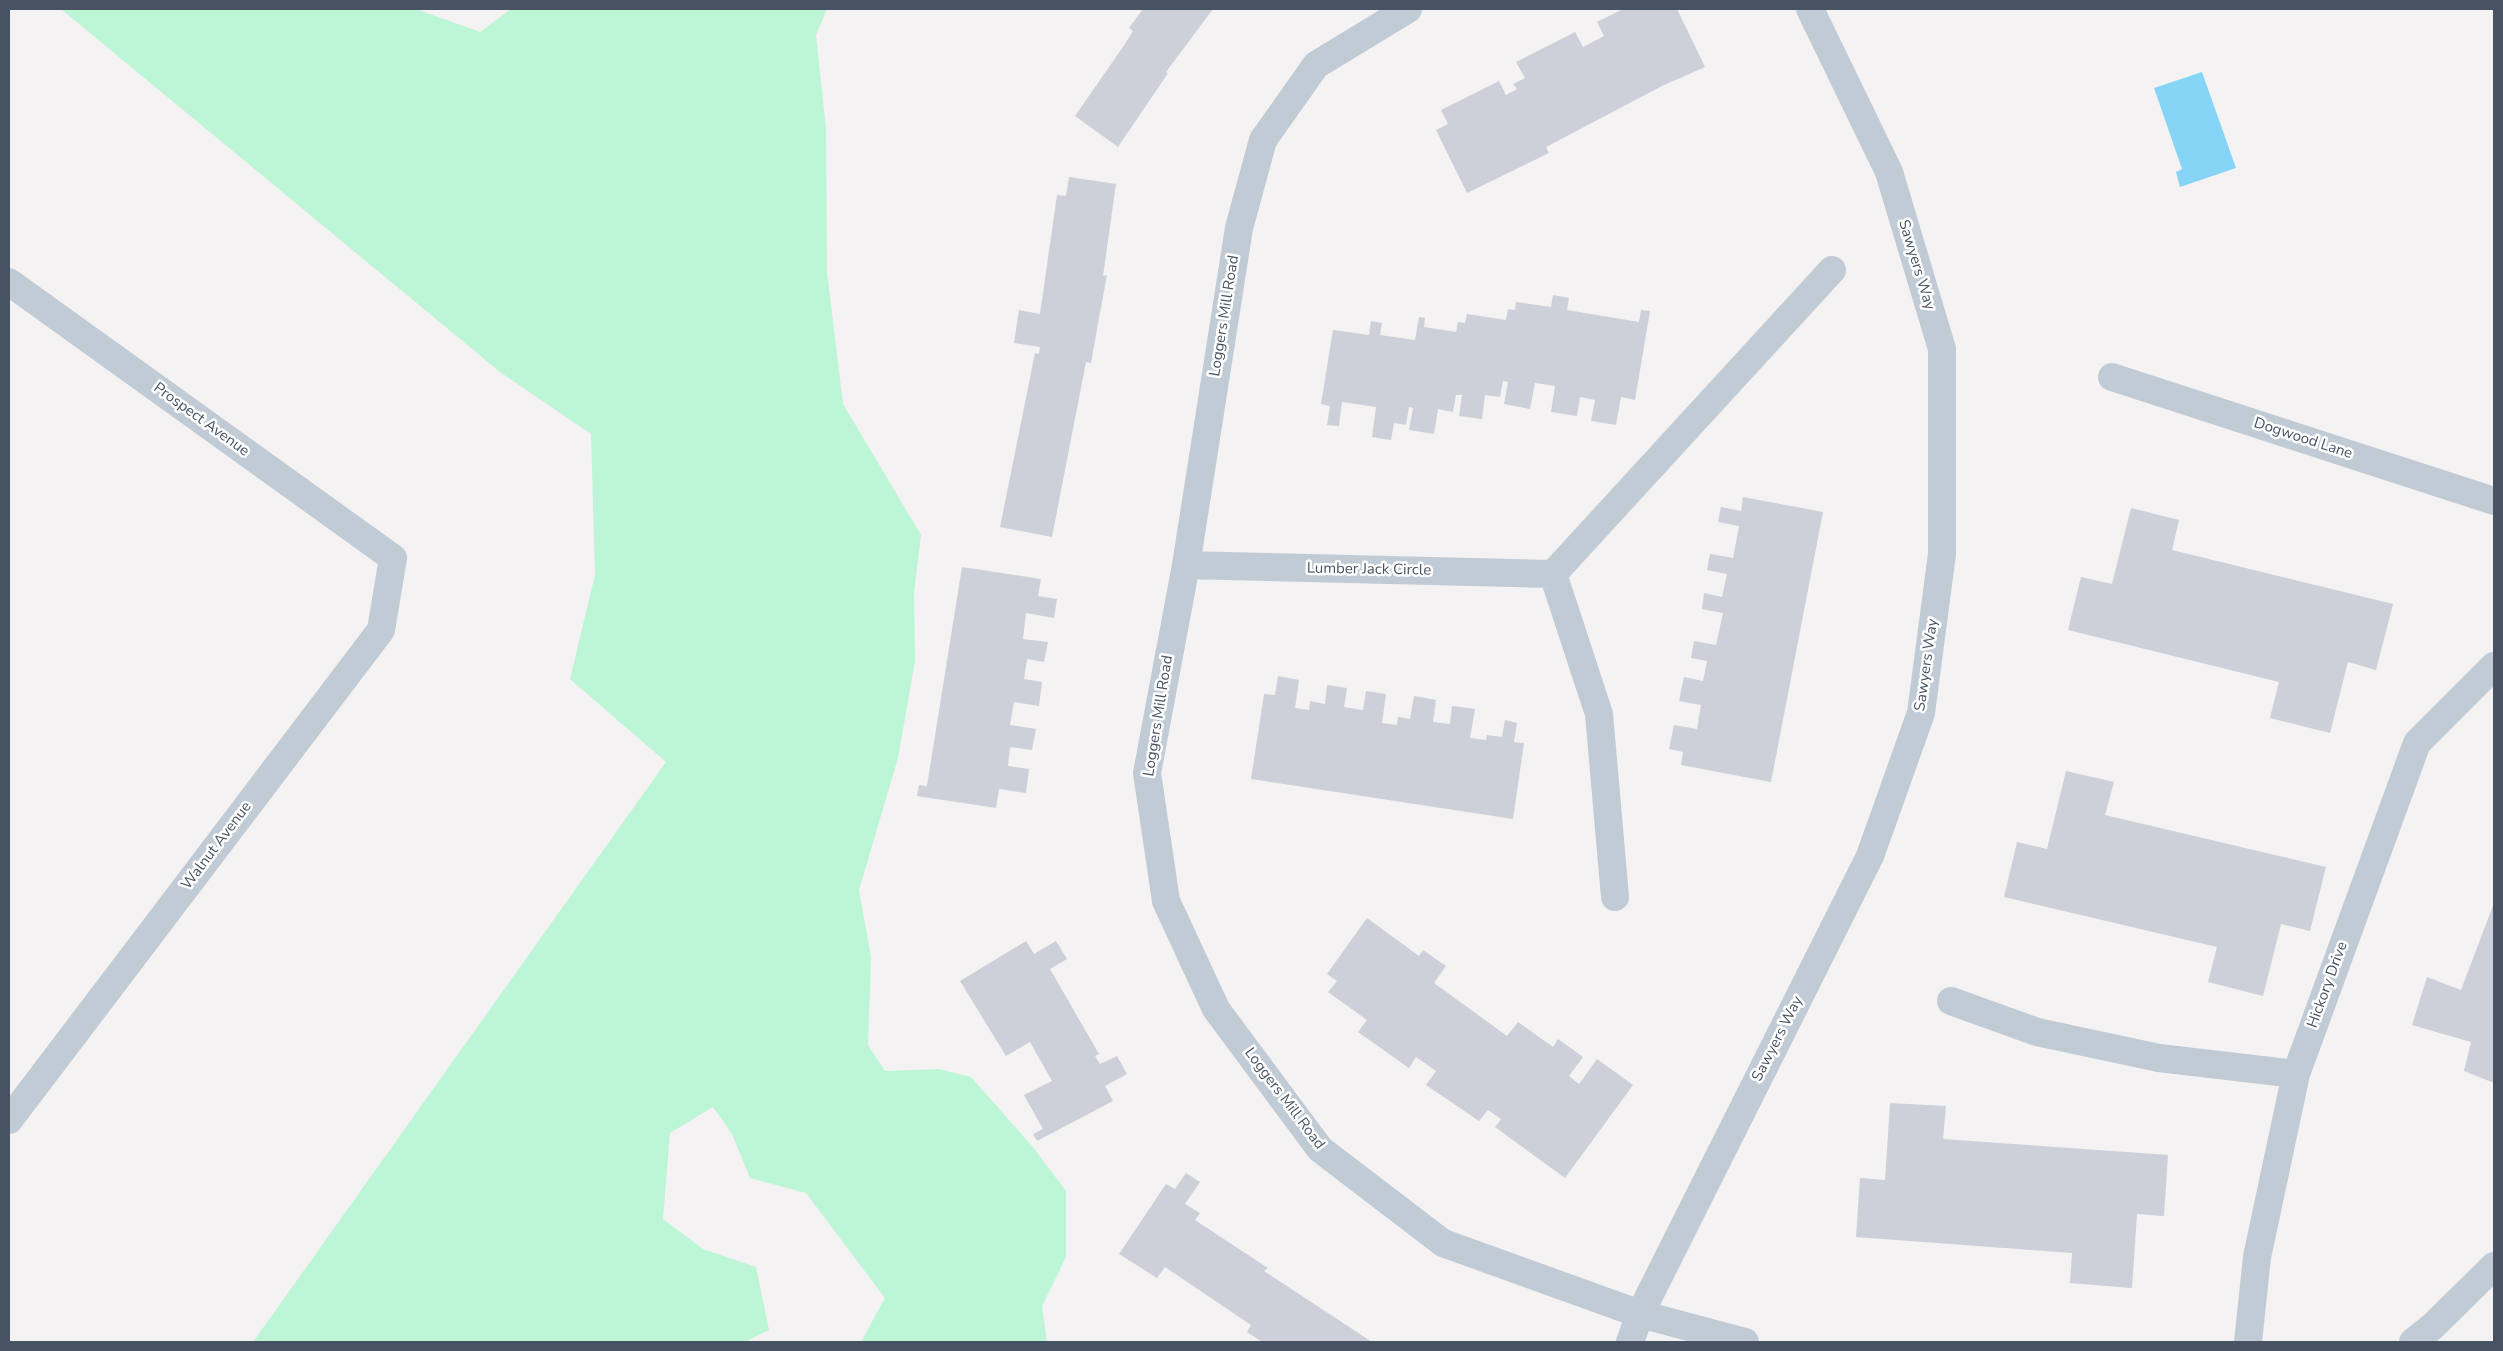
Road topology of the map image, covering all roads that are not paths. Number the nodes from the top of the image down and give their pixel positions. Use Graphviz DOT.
graph roads {
  1 [pos="1408,9"];
  2 [pos="1810,9"];
  3 [pos="1832,270"];
  4 [pos="9,282"];
  5 [pos="2112,377"];
  6 [pos="2494,501"];
  7 [pos="394,558"];
  8 [pos="1186,565"];
  9 [pos="1553,574"];
  10 [pos="2494,666"];
  11 [pos="1615,897"];
  12 [pos="1951,1001"];
  13 [pos="2296,1074"];
  14 [pos="9,1120"];
  15 [pos="2494,1267"];
  16 [pos="1640,1314"];
  17 [pos="1630,1342"];
  18 [pos="1745,1342"];
  19 [pos="2248,1342"];
  20 [pos="2413,1342"];
  1 -- 8 [label="street, Loggers Mill Road"];
  2 -- 16 [label="street, Sawyers Way"];
  3 -- 9 [label="street"];
  4 -- 7 [label="street, Prospect Avenue"];
  5 -- 6 [label="street, Dogwood Lane"];
  7 -- 14 [label="street, Walnut Avenue"];
  8 -- 9 [label="street, Lumber Jack Circle"];
  8 -- 16 [label="street, Loggers Mill Road"];
  9 -- 11 [label="street"];
  10 -- 13 [label="street, Hickory Drive"];
  12 -- 13 [label="street"];
  13 -- 19 [label="street, Hickory Drive"];
  15 -- 20 [label="street"];
  16 -- 17 [label="street, Sawyers Way"];
  16 -- 18 [label="street, Loggers Mill Road"];
}
